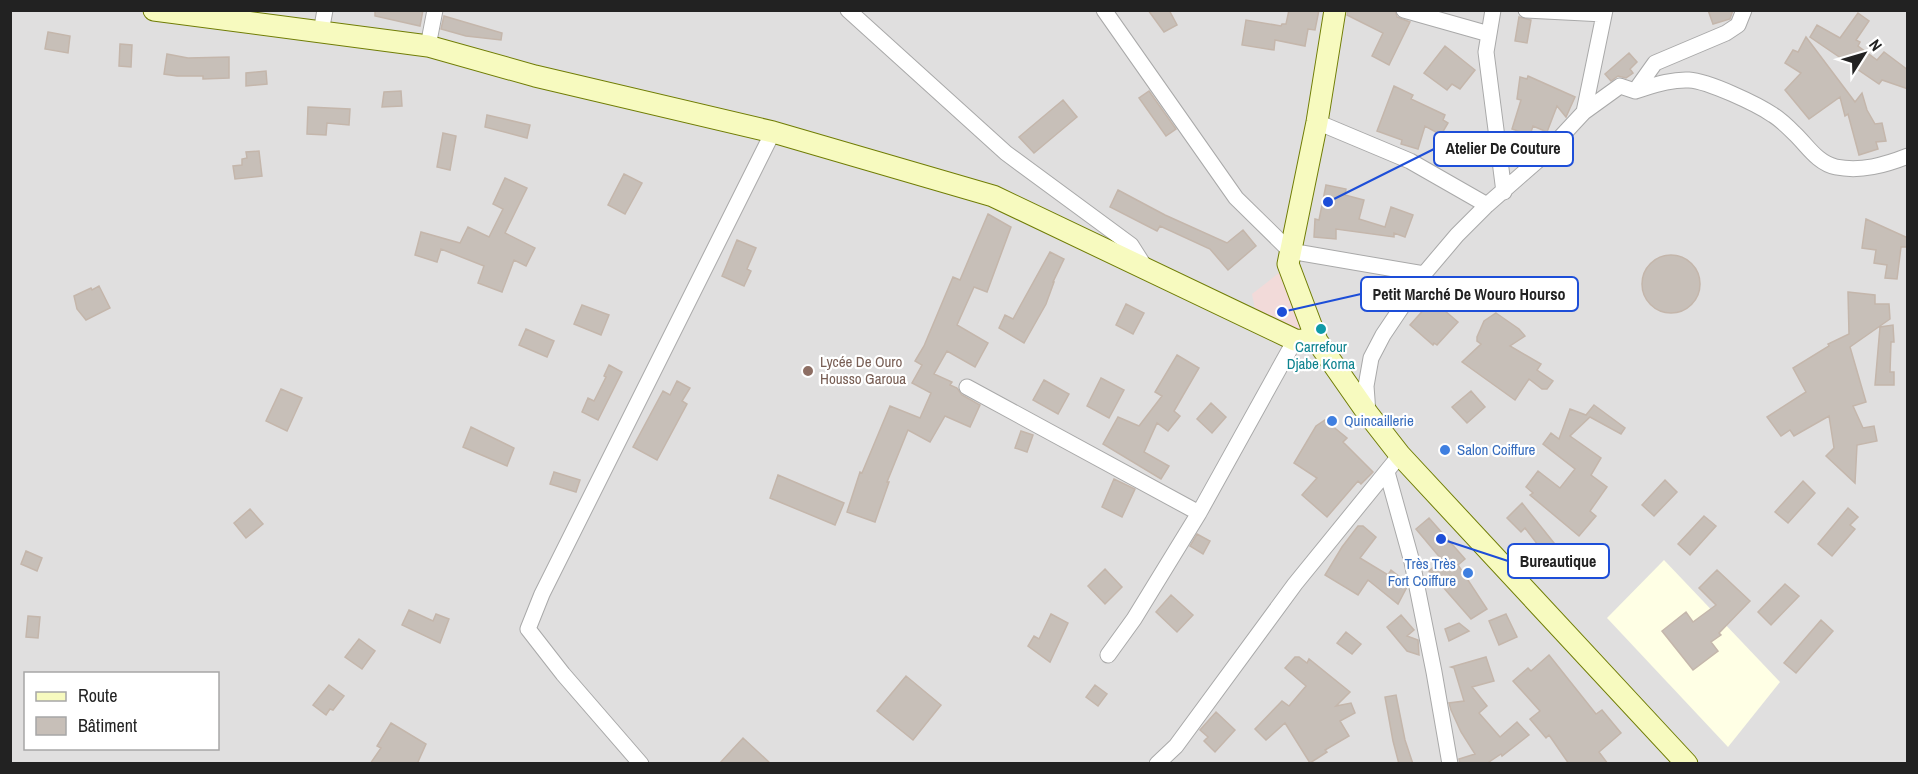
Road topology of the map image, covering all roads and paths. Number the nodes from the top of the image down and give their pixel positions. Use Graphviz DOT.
graph roads {
  1 [pos="154,10"];
  2 [pos="325,10"];
  3 [pos="435,10"];
  4 [pos="848,10"];
  5 [pos="1335,10"];
  6 [pos="1404,10"];
  7 [pos="1493,10"];
  8 [pos="1526,10"];
  9 [pos="1744,10"];
  10 [pos="1105,11"];
  11 [pos="1604,12"];
  12 [pos="321,32"];
  13 [pos="1489,34"];
  14 [pos="428,46"];
  15 [pos="1635,91"];
  16 [pos="1584,112"];
  17 [pos="1317,122"];
  18 [pos="773,132"];
  19 [pos="1908,156"];
  20 [pos="1503,192"];
  21 [pos="1487,205"];
  22 [pos="1290,251"];
  23 [pos="1144,267"];
  24 [pos="1424,274"];
  25 [pos="1295,340"];
  26 [pos="1317,340"];
  27 [pos="967,387"];
  28 [pos="1368,414"];
  29 [pos="1393,463"];
  30 [pos="1199,513"];
  31 [pos="1108,655"];
  32 [pos="641,764"];
  33 [pos="1157,764"];
  34 [pos="1450,764"];
  35 [pos="1687,764"];
  1 -- 12 [label="street"];
  2 -- 12 [label="street"];
  3 -- 14 [label="street"];
  4 -- 23 [label="street"];
  5 -- 17 [label="street"];
  6 -- 13 [label="street"];
  7 -- 13 [label="street"];
  8 -- 11 [label="street"];
  9 -- 15 [label="street"];
  10 -- 22 [label="street"];
  11 -- 16 [label="street"];
  12 -- 14 [label="street"];
  13 -- 20 [label="street"];
  14 -- 18 [label="street"];
  15 -- 16 [label="street"];
  15 -- 19 [label="street"];
  16 -- 20 [label="street"];
  17 -- 21 [label="street"];
  17 -- 22 [label="street"];
  18 -- 23 [label="street"];
  18 -- 32 [label="street"];
  20 -- 21 [label="street"];
  21 -- 24 [label="street"];
  22 -- 24 [label="street"];
  22 -- 26 [label="street"];
  23 -- 25 [label="street"];
  24 -- 28 [label="street"];
  25 -- 26 [label="street"];
  25 -- 30 [label="street"];
  26 -- 28 [label="street"];
  27 -- 30 [label="street"];
  28 -- 29 [label="street"];
  29 -- 33 [label="street"];
  29 -- 34 [label="street"];
  29 -- 35 [label="street"];
  30 -- 31 [label="street"];
}
